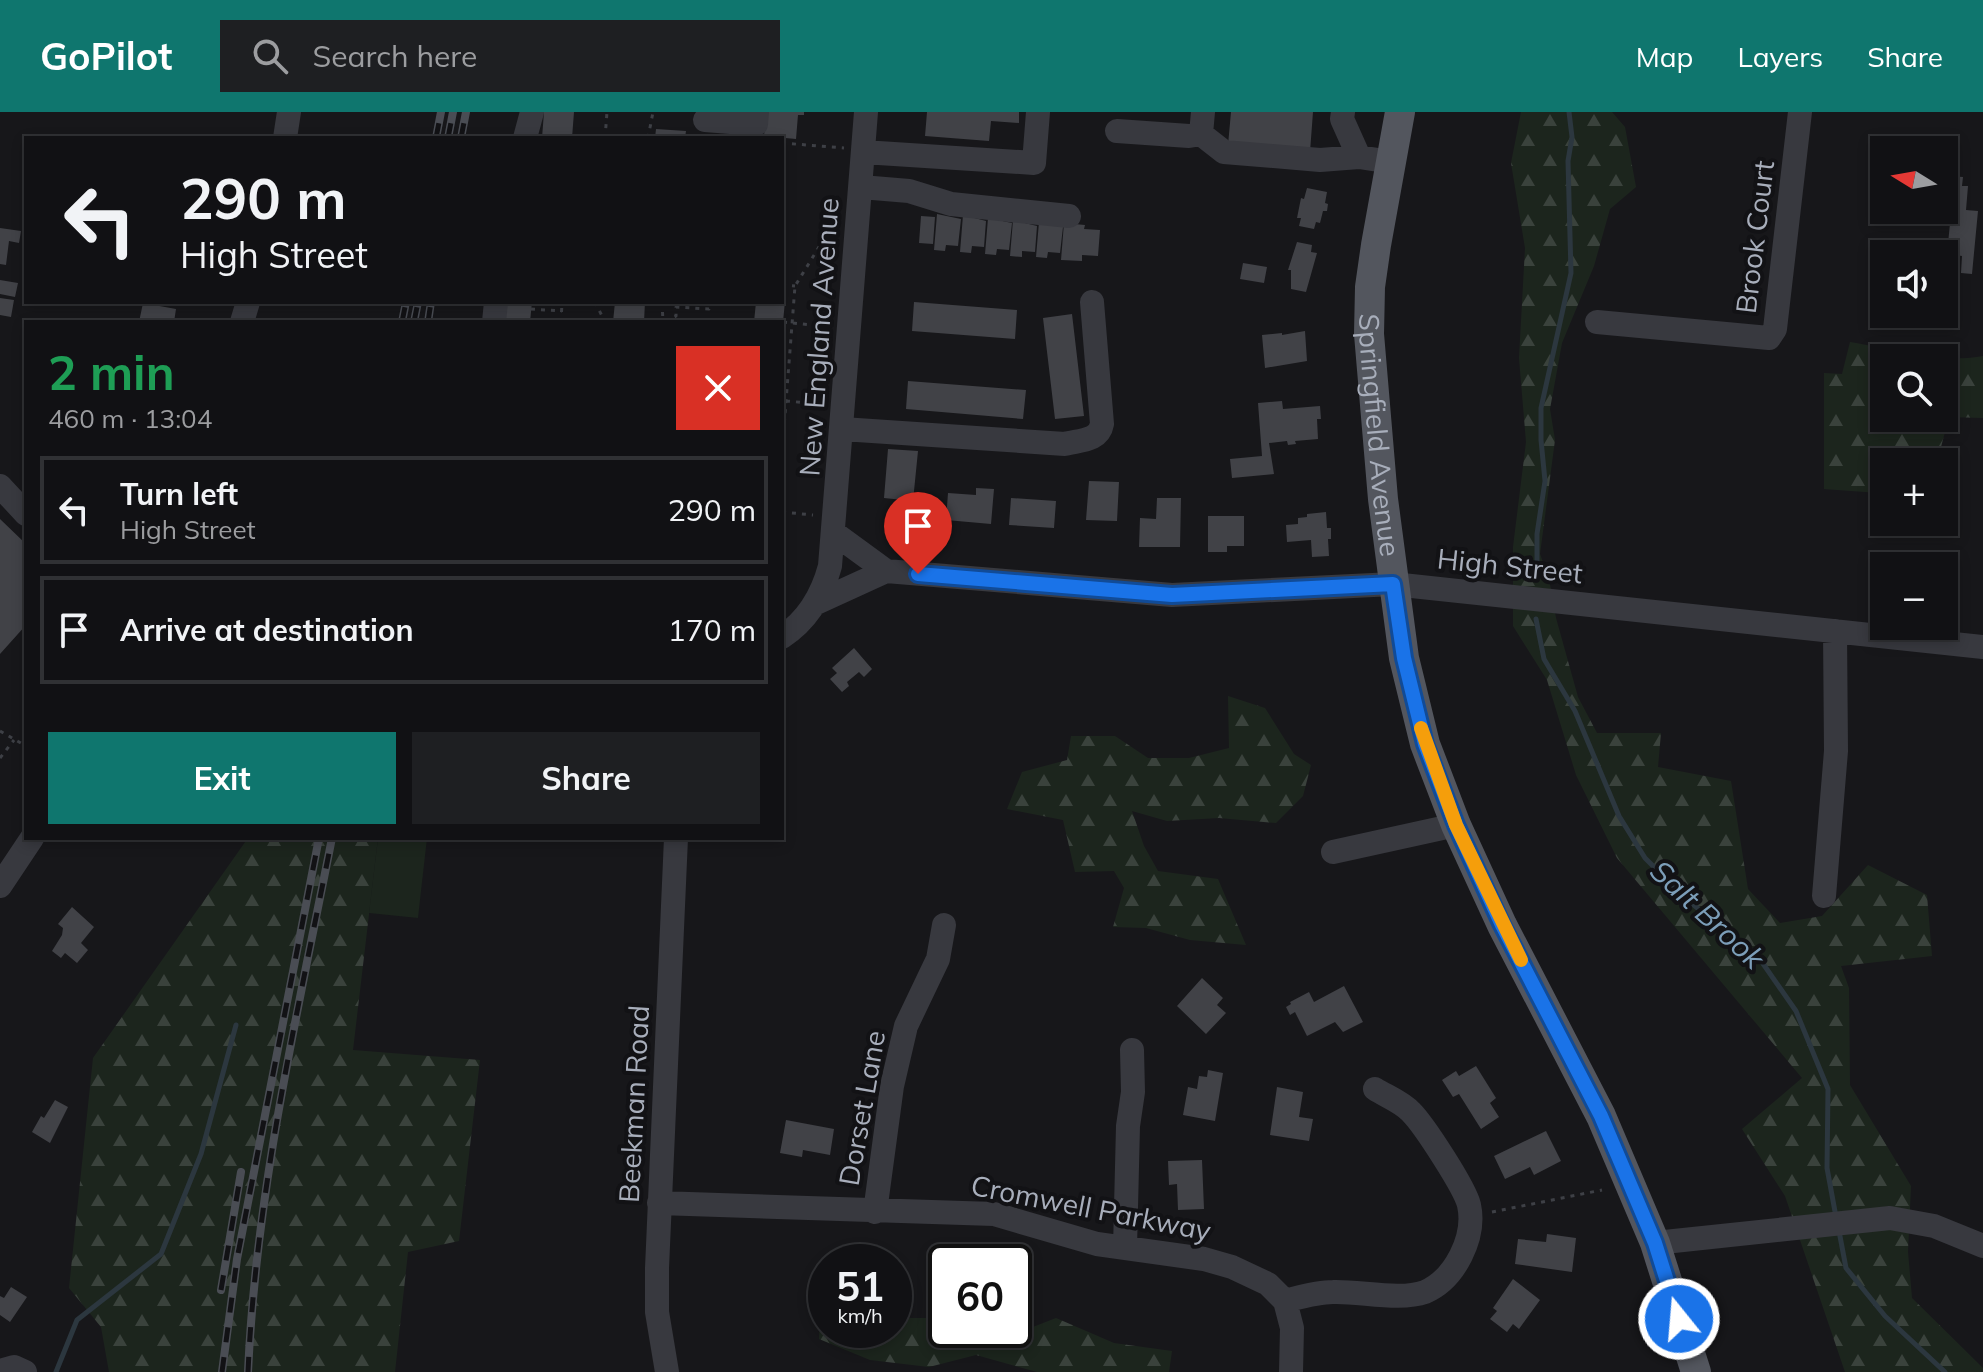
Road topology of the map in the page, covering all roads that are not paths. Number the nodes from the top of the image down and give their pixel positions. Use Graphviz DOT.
graph roads {
  1 [pos="289,112"];
  2 [pos="532,112"];
  3 [pos="757,112"];
  4 [pos="866,112"];
  5 [pos="1038,112"];
  6 [pos="1400,112"];
  7 [pos="1800,112"];
  8 [pos="1342,116"];
  9 [pos="705,123"];
  10 [pos="1202,123"];
  11 [pos="1117,131"];
  12 [pos="285,136"];
  13 [pos="526,136"];
  14 [pos="863,152"];
  15 [pos="1359,157"];
  16 [pos="1320,160"];
  17 [pos="1391,162"];
  18 [pos="861,187"];
  19 [pos="1069,216"];
  20 [pos="1092,302"];
  21 [pos="1597,322"];
  22 [pos="843,417"];
  23 [pos="0,486"];
  24 [pos="24,512"];
  25 [pos="834,533"];
  26 [pos="830,566"];
  27 [pos="886,571"];
  28 [pos="1393,584"];
  29 [pos="816,603"];
  30 [pos="1835,631"];
  31 [pos="784,635"];
  32 [pos="1983,647"];
  33 [pos="1456,825"];
  34 [pos="31,840"];
  35 [pos="676,840"];
  36 [pos="1333,852"];
  37 [pos="0,886"];
  38 [pos="1824,896"];
  39 [pos="944,925"];
  40 [pos="1132,1050"];
  41 [pos="1375,1089"];
  42 [pos="659,1203"];
  43 [pos="875,1212"];
  44 [pos="1655,1243"];
  45 [pos="1983,1246"];
  46 [pos="1125,1248"];
  47 [pos="1285,1301"];
  48 [pos="0,1371"];
  49 [pos="25,1372"];
  50 [pos="667,1372"];
  51 [pos="1291,1372"];
  52 [pos="1696,1372"];
  1 -- 12 [label="street"];
  2 -- 13 [label="street"];
  3 -- 9 [label="street"];
  4 -- 14 [label="street, New England Avenue"];
  5 -- 14 [label="street"];
  6 -- 17 [label="main road, Springfield Avenue"];
  7 -- 21 [label="street, Brook Court"];
  8 -- 15 [label="street"];
  8 -- 16 [label="street"];
  10 -- 11 [label="street"];
  10 -- 16 [label="street"];
  14 -- 18 [label="street, New England Avenue"];
  15 -- 16 [label="street"];
  15 -- 17 [label="street"];
  17 -- 28 [label="main road, Springfield Avenue"];
  18 -- 19 [label="street"];
  18 -- 22 [label="street, New England Avenue"];
  20 -- 22 [label="street"];
  22 -- 25 [label="street, New England Avenue"];
  23 -- 24 [label="street"];
  25 -- 26 [label="street, New England Avenue"];
  25 -- 27 [label="street"];
  26 -- 29 [label="street, High Street"];
  27 -- 28 [label="street, High Street"];
  27 -- 29 [label="street, High Street"];
  28 -- 30 [label="street, High Street"];
  28 -- 33 [label="main road, Springfield Avenue"];
  29 -- 31 [label="street, High Street"];
  30 -- 32 [label="street, High Street"];
  30 -- 38 [label="street"];
  33 -- 36 [label="street"];
  33 -- 44 [label="main road, Springfield Avenue"];
  34 -- 37 [label="street"];
  35 -- 42 [label="street, Beekman Road"];
  39 -- 43 [label="street, Dorset Lane"];
  40 -- 46 [label="street"];
  41 -- 47 [label="street"];
  42 -- 43 [label="street, Cromwell Parkway"];
  42 -- 50 [label="street, Beekman Road"];
  43 -- 46 [label="street, Cromwell Parkway"];
  44 -- 45 [label="street"];
  44 -- 52 [label="main road, Springfield Avenue"];
  46 -- 47 [label="street, Cromwell Parkway"];
  47 -- 51 [label="street"];
  48 -- 49 [label="street"];
}
